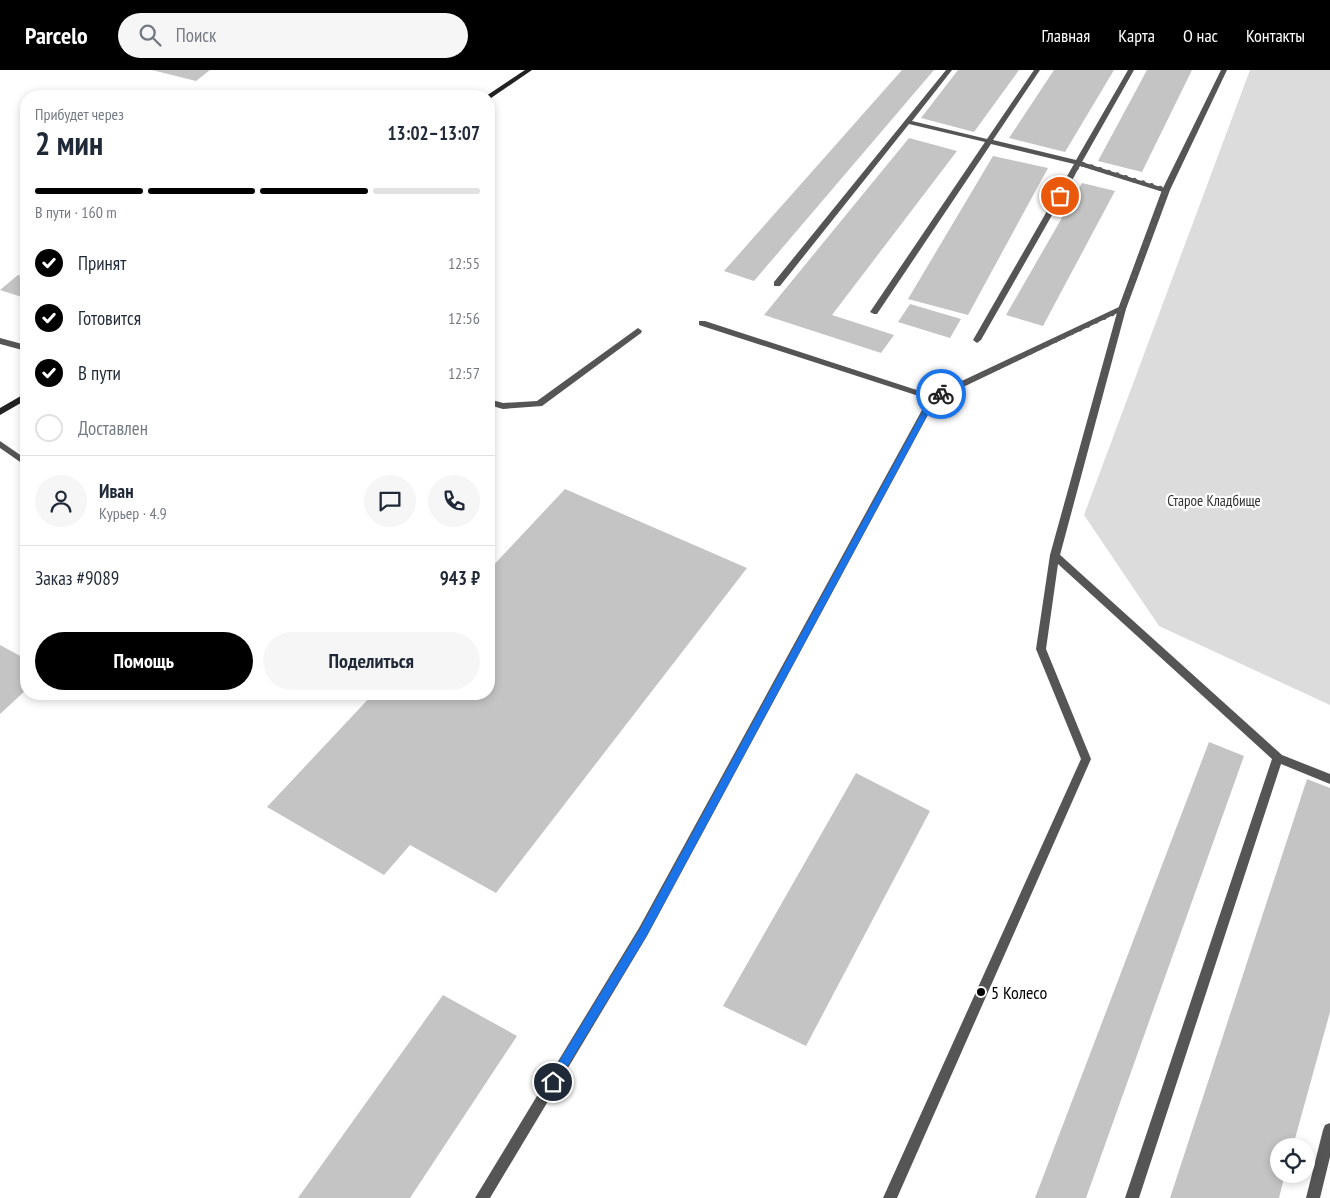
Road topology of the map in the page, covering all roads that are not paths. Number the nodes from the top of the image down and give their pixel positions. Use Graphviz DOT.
graph roads {
  1 [pos="528,70"];
  2 [pos="949,70"];
  3 [pos="1037,70"];
  4 [pos="1131,70"];
  5 [pos="1224,70"];
  6 [pos="495,93"];
  7 [pos="908,122"];
  8 [pos="989,141"];
  9 [pos="1079,163"];
  10 [pos="1166,190"];
  11 [pos="777,284"];
  12 [pos="1122,309"];
  13 [pos="874,312"];
  14 [pos="702,323"];
  15 [pos="638,331"];
  16 [pos="977,340"];
  17 [pos="0,341"];
  18 [pos="20,346"];
  19 [pos="933,398"];
  20 [pos="20,400"];
  21 [pos="495,404"];
  22 [pos="0,412"];
  23 [pos="0,444"];
  24 [pos="20,459"];
  25 [pos="1055,555"];
  26 [pos="1278,758"];
  27 [pos="1330,779"];
  28 [pos="1330,1130"];
  29 [pos="482,1198"];
  30 [pos="890,1198"];
  31 [pos="1132,1198"];
  32 [pos="1313,1198"];
  1 -- 6 [label="street"];
  2 -- 7 [label="street"];
  3 -- 8 [label="street"];
  4 -- 9 [label="street"];
  5 -- 10 [label="street"];
  7 -- 8 [label="street"];
  7 -- 11 [label="street"];
  8 -- 9 [label="street"];
  8 -- 13 [label="street"];
  9 -- 10 [label="street"];
  9 -- 16 [label="street"];
  10 -- 12 [label="street"];
  12 -- 19 [label="street"];
  12 -- 25 [label="street"];
  14 -- 19 [label="street"];
  15 -- 21 [label="street"];
  17 -- 18 [label="street"];
  19 -- 29 [label="street"];
  20 -- 22 [label="street"];
  23 -- 24 [label="street"];
  25 -- 26 [label="street"];
  25 -- 30 [label="street"];
  26 -- 27 [label="street"];
  26 -- 31 [label="street"];
  28 -- 32 [label="street"];
}
